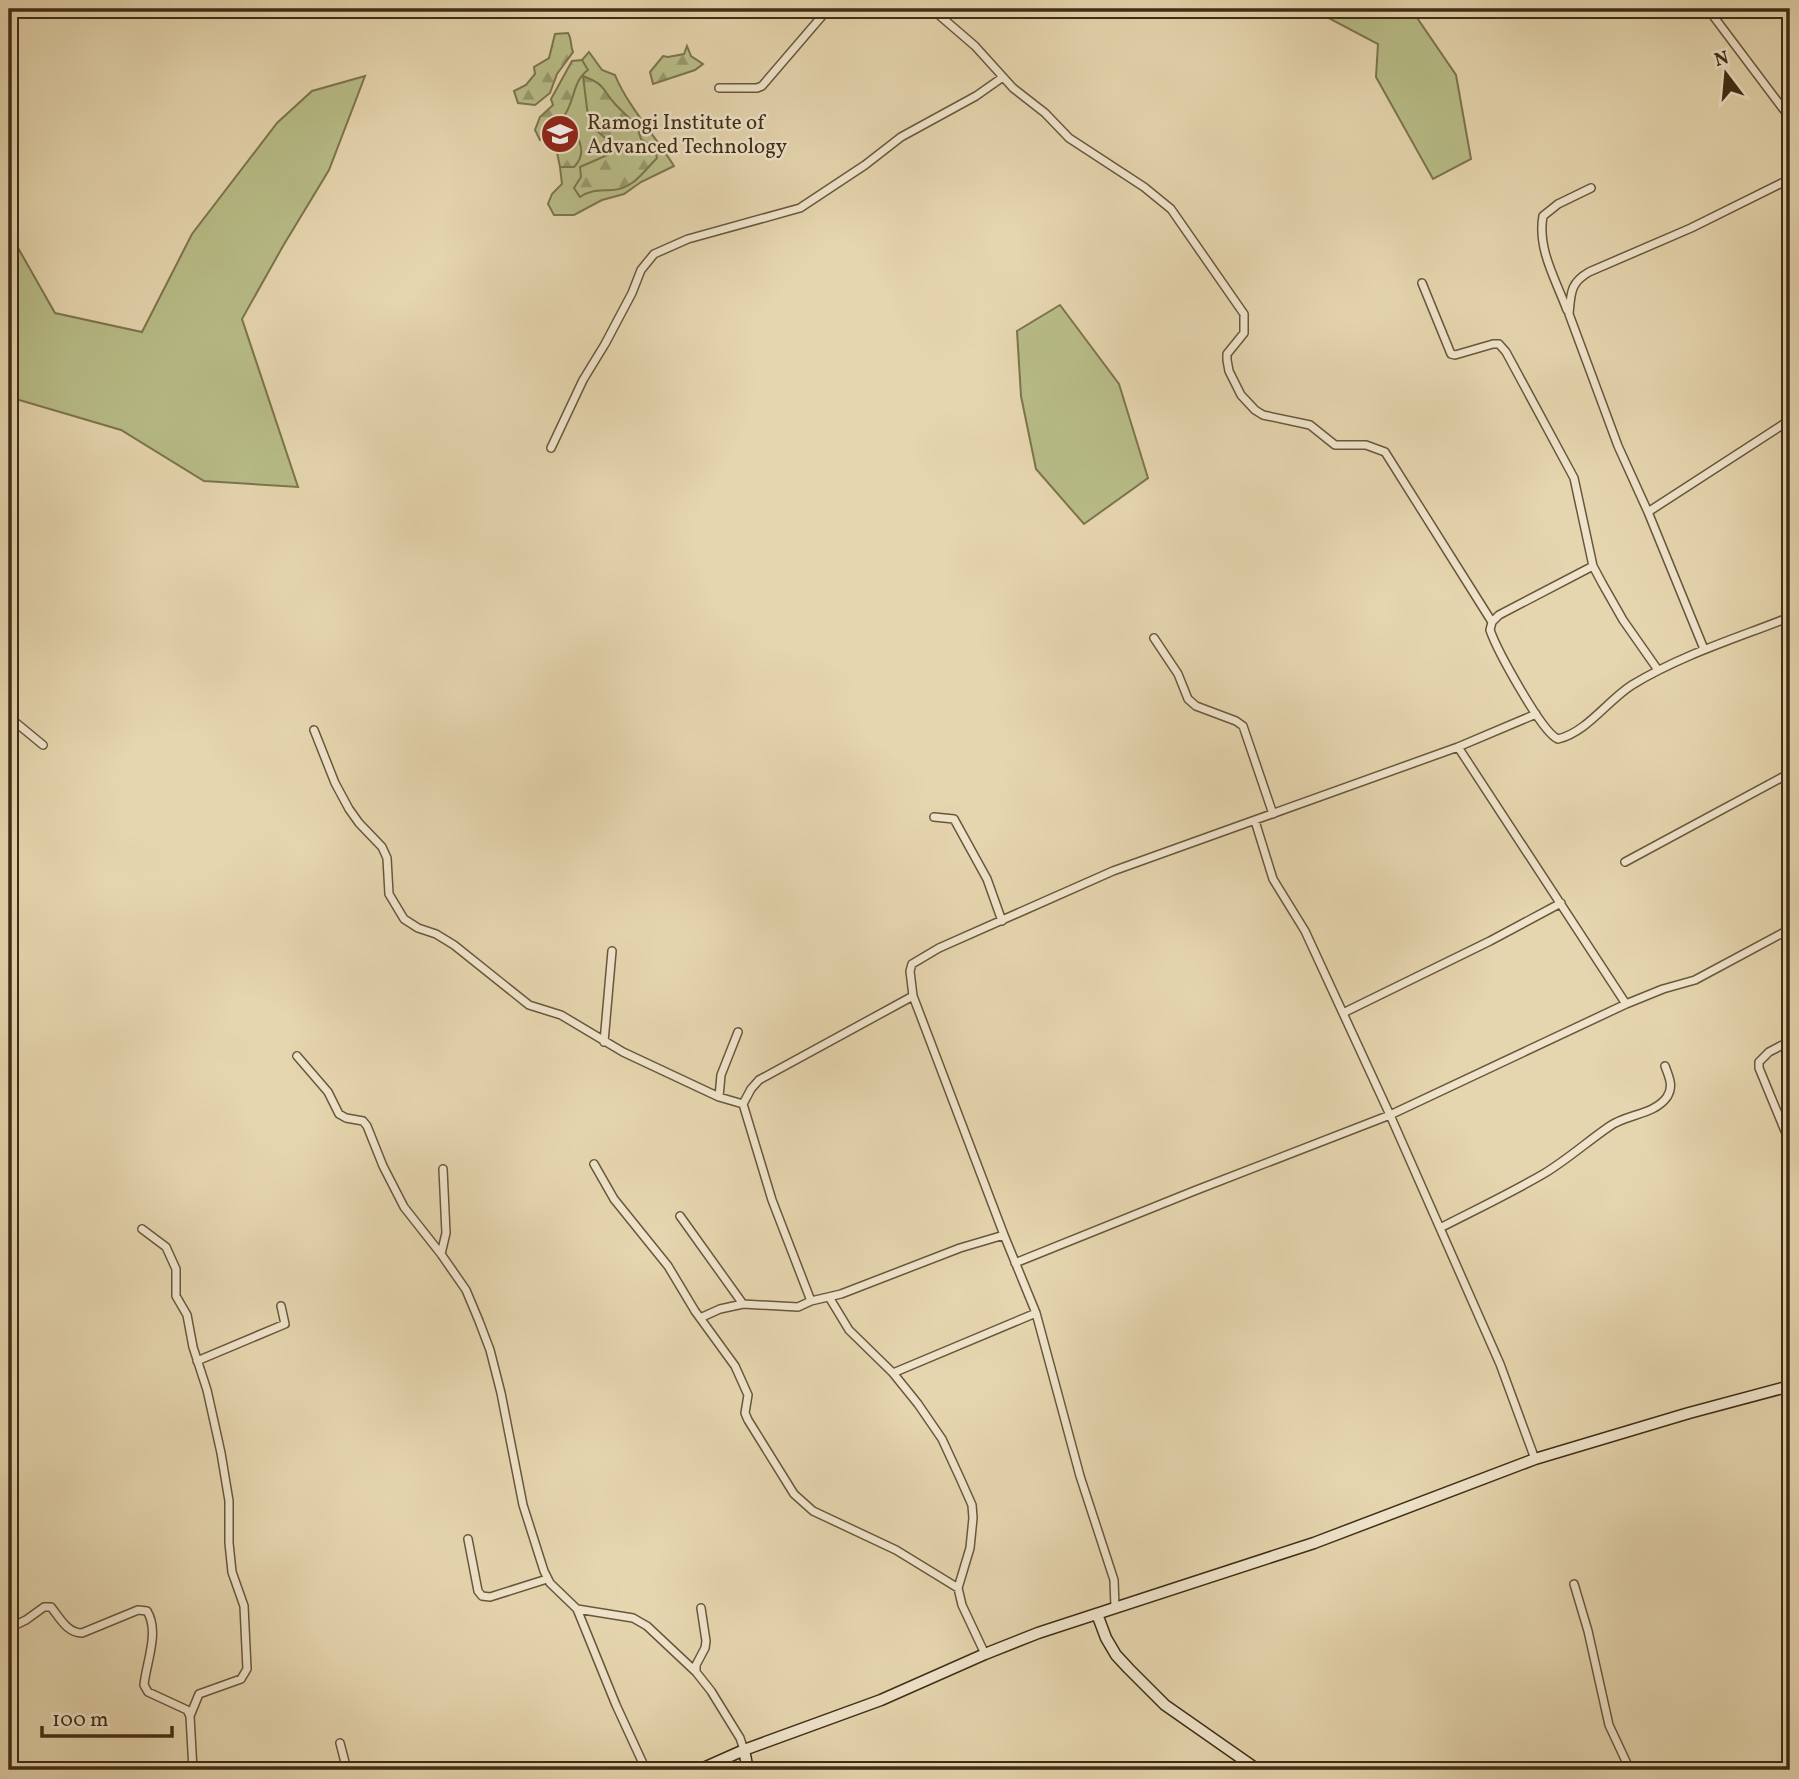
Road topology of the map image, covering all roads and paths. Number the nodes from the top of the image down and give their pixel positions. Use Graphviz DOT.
graph roads {
  1 [pos="828,9"];
  2 [pos="932,9"];
  3 [pos="1707,9"];
  4 [pos="1003,77"];
  5 [pos="719,88"];
  6 [pos="1790,118"];
  7 [pos="1790,178"];
  8 [pos="1591,188"];
  9 [pos="1422,283"];
  10 [pos="1569,314"];
  11 [pos="1790,420"];
  12 [pos="551,448"];
  13 [pos="1648,512"];
  14 [pos="1593,566"];
  15 [pos="1790,617"];
  16 [pos="1492,622"];
  17 [pos="1154,638"];
  18 [pos="1704,649"];
  19 [pos="1658,670"];
  20 [pos="1536,714"];
  21 [pos="9,717"];
  22 [pos="314,730"];
  23 [pos="43,745"];
  24 [pos="1458,747"];
  25 [pos="1790,773"];
  26 [pos="1273,814"];
  27 [pos="934,817"];
  28 [pos="1255,821"];
  29 [pos="1626,862"];
  30 [pos="1561,903"];
  31 [pos="1002,921"];
  32 [pos="1790,929"];
  33 [pos="612,951"];
  34 [pos="913,996"];
  35 [pos="1626,1004"];
  36 [pos="1343,1013"];
  37 [pos="738,1031"];
  38 [pos="1790,1041"];
  39 [pos="604,1042"];
  40 [pos="298,1056"];
  41 [pos="1665,1066"];
  42 [pos="719,1097"];
  43 [pos="743,1104"];
  44 [pos="1390,1115"];
  45 [pos="1790,1141"];
  46 [pos="593,1164"];
  47 [pos="443,1169"];
  48 [pos="680,1216"];
  49 [pos="1440,1228"];
  50 [pos="142,1229"];
  51 [pos="1004,1235"];
  52 [pos="441,1254"];
  53 [pos="1016,1264"];
  54 [pos="829,1297"];
  55 [pos="811,1301"];
  56 [pos="743,1304"];
  57 [pos="281,1306"];
  58 [pos="1036,1313"];
  59 [pos="700,1318"];
  60 [pos="197,1361"];
  61 [pos="892,1373"];
  62 [pos="1790,1386"];
  63 [pos="1535,1459"];
  64 [pos="468,1539"];
  65 [pos="547,1579"];
  66 [pos="1574,1584"];
  67 [pos="958,1588"];
  68 [pos="1115,1607"];
  69 [pos="701,1608"];
  70 [pos="577,1609"];
  71 [pos="1097,1614"];
  72 [pos="9,1628"];
  73 [pos="985,1654"];
  74 [pos="696,1672"];
  75 [pos="190,1716"];
  76 [pos="340,1743"];
  77 [pos="744,1750"];
  78 [pos="192,1770"];
  79 [pos="347,1770"];
  80 [pos="646,1770"];
  81 [pos="699,1770"];
  82 [pos="748,1770"];
  83 [pos="1258,1770"];
  84 [pos="1630,1770"];
  1 -- 5 [label="street"];
  2 -- 4 [label="street"];
  3 -- 6 [label="street"];
  4 -- 12 [label="street"];
  4 -- 16 [label="street"];
  7 -- 10 [label="street"];
  8 -- 10 [label="street"];
  9 -- 14 [label="street"];
  10 -- 13 [label="street"];
  11 -- 13 [label="street"];
  13 -- 18 [label="street"];
  14 -- 16 [label="street"];
  14 -- 19 [label="street"];
  15 -- 18 [label="street"];
  16 -- 20 [label="street"];
  17 -- 26 [label="street"];
  18 -- 19 [label="street"];
  19 -- 20 [label="street"];
  20 -- 24 [label="street"];
  21 -- 23 [label="street"];
  22 -- 39 [label="street"];
  24 -- 26 [label="street"];
  24 -- 30 [label="street"];
  25 -- 29 [label="street"];
  26 -- 28 [label="street"];
  27 -- 31 [label="street"];
  28 -- 31 [label="street"];
  28 -- 36 [label="street"];
  30 -- 35 [label="street"];
  30 -- 36 [label="street"];
  31 -- 34 [label="street"];
  32 -- 35 [label="street"];
  33 -- 39 [label="street"];
  34 -- 43 [label="street"];
  34 -- 51 [label="street"];
  35 -- 44 [label="street"];
  36 -- 44 [label="street"];
  37 -- 42 [label="street"];
  38 -- 45 [label="street"];
  39 -- 42 [label="street"];
  40 -- 52 [label="street"];
  41 -- 49 [label="street"];
  42 -- 43 [label="street"];
  43 -- 55 [label="street"];
  44 -- 49 [label="street"];
  44 -- 53 [label="street"];
  46 -- 59 [label="street"];
  47 -- 52 [label="street"];
  48 -- 56 [label="street"];
  49 -- 63 [label="street"];
  50 -- 60 [label="street"];
  51 -- 53 [label="street"];
  51 -- 54 [label="street"];
  52 -- 65 [label="street"];
  53 -- 58 [label="street"];
  54 -- 55 [label="street"];
  54 -- 61 [label="street"];
  55 -- 56 [label="street"];
  56 -- 59 [label="street"];
  57 -- 60 [label="street"];
  58 -- 61 [label="street"];
  58 -- 68 [label="street"];
  59 -- 67 [label="street"];
  60 -- 75 [label="street"];
  61 -- 67 [label="street"];
  62 -- 63 [label="main road"];
  63 -- 68 [label="main road"];
  64 -- 65 [label="street"];
  65 -- 70 [label="street"];
  66 -- 84 [label="street"];
  67 -- 73 [label="street"];
  68 -- 71 [label="main road"];
  69 -- 74 [label="street"];
  70 -- 74 [label="street"];
  70 -- 80 [label="street"];
  71 -- 73 [label="main road"];
  71 -- 83 [label="main road"];
  72 -- 75 [label="street"];
  73 -- 77 [label="main road"];
  74 -- 77 [label="street"];
  75 -- 78 [label="street"];
  76 -- 79 [label="street"];
  77 -- 81 [label="main road"];
  77 -- 82 [label="main road"];
}
